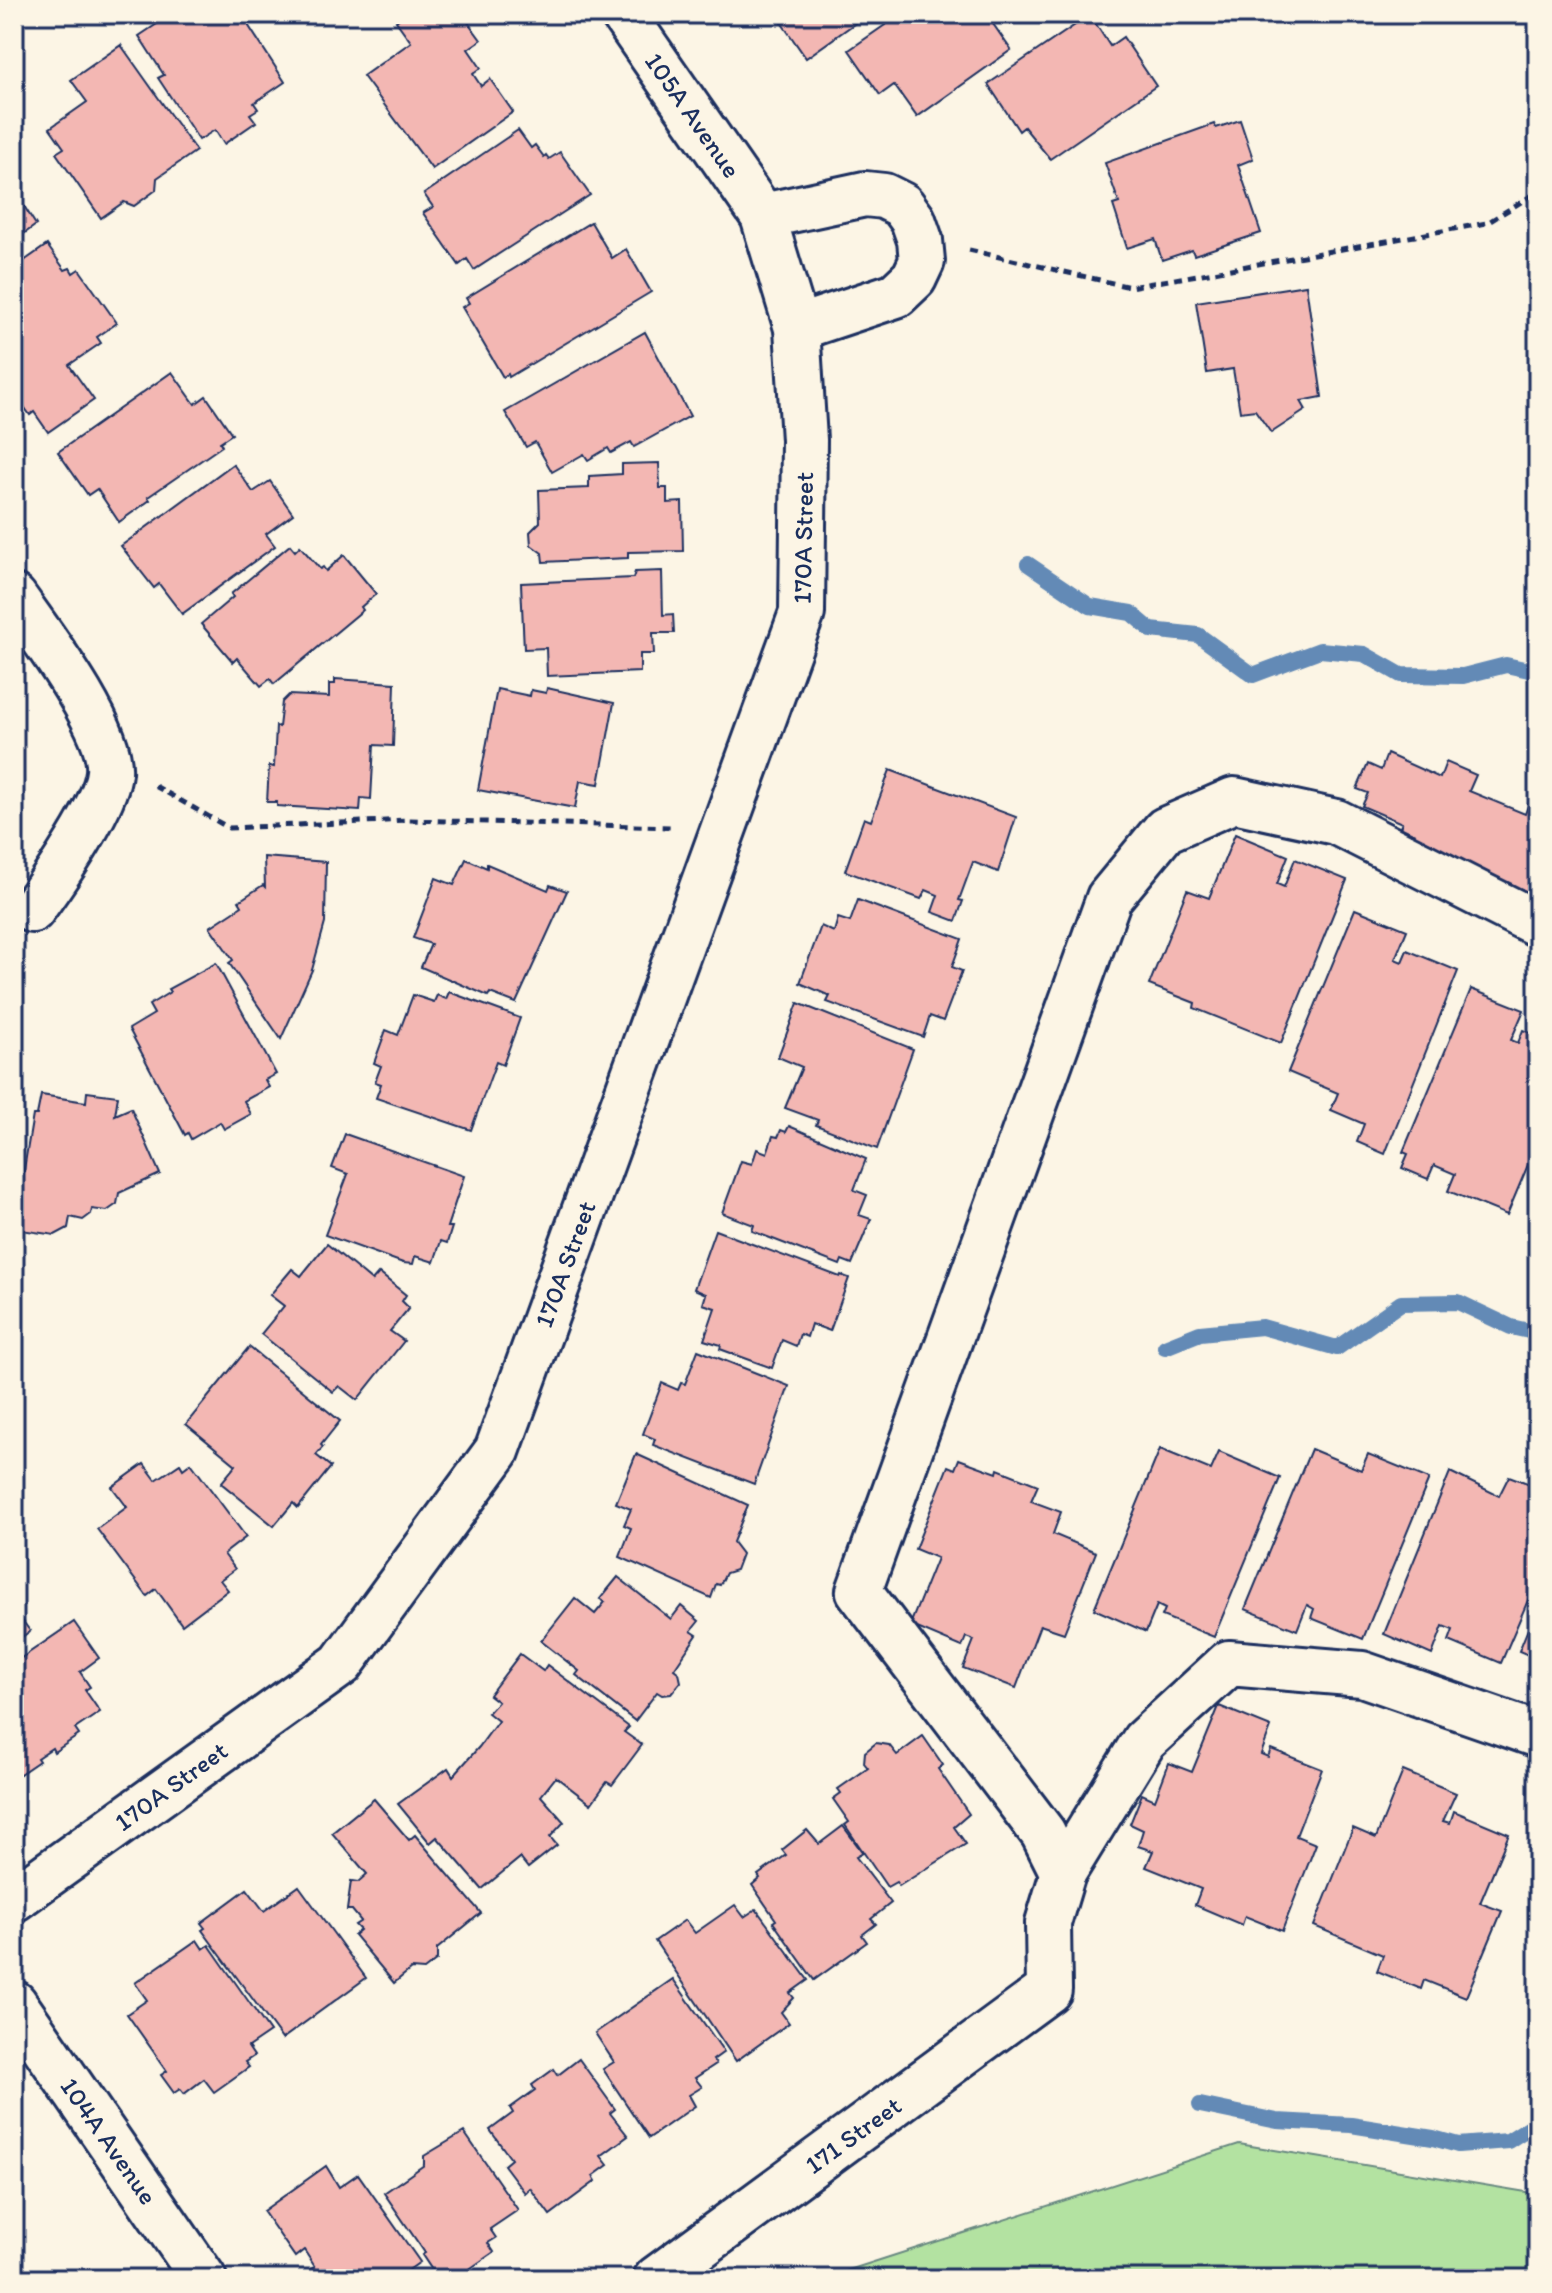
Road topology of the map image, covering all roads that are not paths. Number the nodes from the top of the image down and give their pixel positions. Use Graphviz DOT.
graph roads {
  1 [pos="623,14"];
  2 [pos="763,216"];
  3 [pos="797,328"];
  4 [pos="804,440"];
  5 [pos="14,597"];
  6 [pos="32,910"];
  7 [pos="1538,924"];
  8 [pos="1538,1735"];
  9 [pos="1063,1873"];
  10 [pos="14,1899"];
  11 [pos="14,2003"];
  12 [pos="204,2279"];
  13 [pos="656,2279"];
  1 -- 2 [label="street, 105A Avenue"];
  2 -- 3 [label="street, 105A Avenue"];
  2 -- 3 [label="street"];
  3 -- 4 [label="street, 105A Avenue"];
  4 -- 10 [label="street, 170A Street"];
  5 -- 6 [label="street"];
  7 -- 9 [label="street"];
  8 -- 9 [label="street"];
  9 -- 13 [label="street, 171 Street"];
  11 -- 12 [label="street, 104A Avenue"];
}
